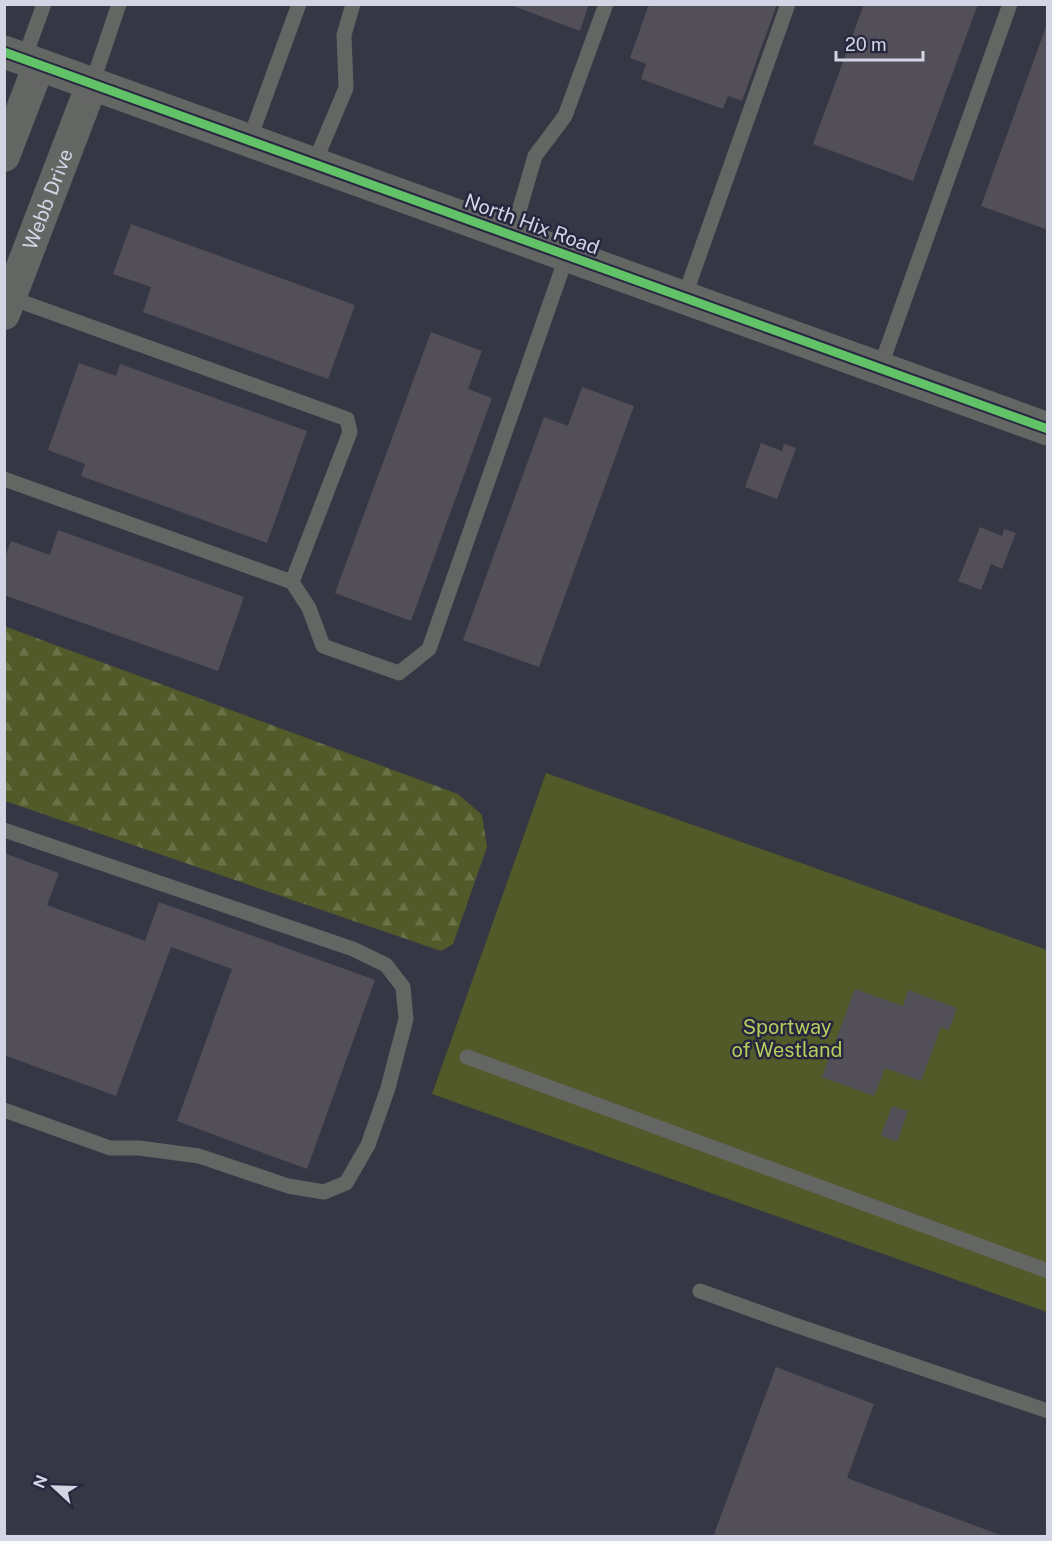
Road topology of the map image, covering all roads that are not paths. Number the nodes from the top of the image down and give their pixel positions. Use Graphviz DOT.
graph roads {
  1 [pos="44,4"];
  2 [pos="119,4"];
  3 [pos="299,4"];
  4 [pos="354,4"];
  5 [pos="606,4"];
  6 [pos="788,4"];
  7 [pos="1010,4"];
  8 [pos="22,59"];
  9 [pos="92,84"];
  10 [pos="249,141"];
  11 [pos="4,156"];
  12 [pos="314,164"];
  13 [pos="512,236"];
  14 [pos="567,255"];
  15 [pos="684,298"];
  16 [pos="8,306"];
  17 [pos="880,368"];
  18 [pos="1047,429"];
  19 [pos="4,480"];
  20 [pos="292,582"];
  21 [pos="4,830"];
  22 [pos="466,1057"];
  23 [pos="4,1110"];
  24 [pos="1047,1271"];
  25 [pos="700,1291"];
  26 [pos="1047,1411"];
  1 -- 8 [label="lane"];
  2 -- 9 [label="lane"];
  3 -- 10 [label="lane"];
  4 -- 12 [label="lane"];
  5 -- 13 [label="lane"];
  6 -- 15 [label="lane"];
  7 -- 17 [label="lane"];
  8 -- 9 [label="street, North Hix Road"];
  8 -- 11 [label="street"];
  9 -- 10 [label="street, North Hix Road"];
  9 -- 16 [label="street, Webb Drive"];
  10 -- 12 [label="street, North Hix Road"];
  12 -- 13 [label="street, North Hix Road"];
  13 -- 14 [label="street, North Hix Road"];
  14 -- 15 [label="street, North Hix Road"];
  14 -- 20 [label="lane"];
  15 -- 17 [label="street, North Hix Road"];
  16 -- 20 [label="lane"];
  17 -- 18 [label="street, North Hix Road"];
  19 -- 20 [label="lane"];
  21 -- 23 [label="lane"];
  22 -- 24 [label="lane"];
  25 -- 26 [label="lane"];
}
